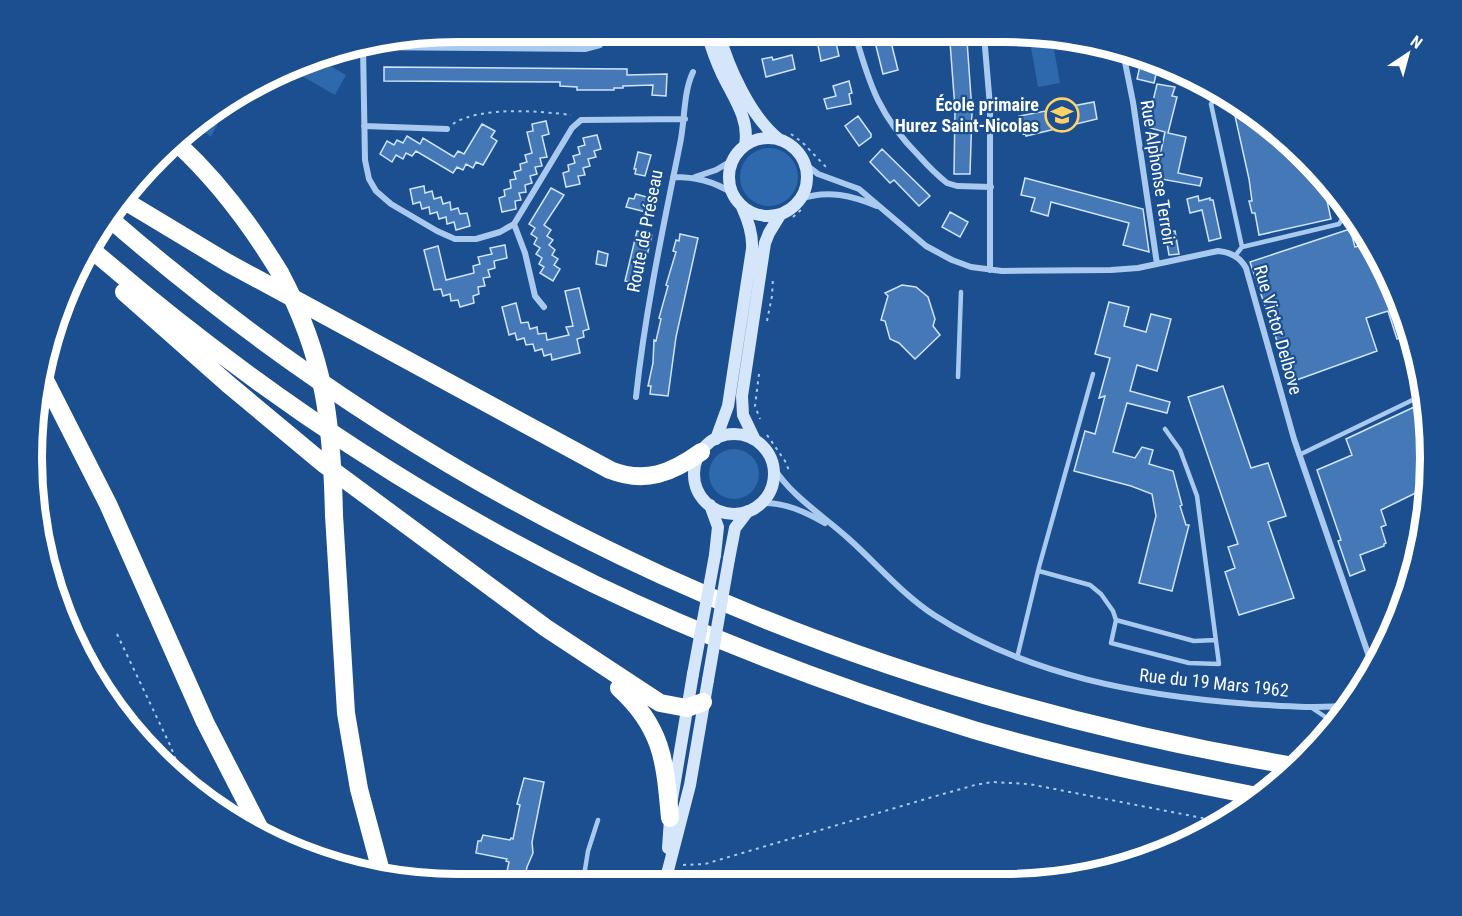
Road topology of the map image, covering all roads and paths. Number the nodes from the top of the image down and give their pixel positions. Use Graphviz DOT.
graph roads {
  1 [pos="602,42"];
  2 [pos="711,42"];
  3 [pos="722,42"];
  4 [pos="858,42"];
  5 [pos="985,42"];
  6 [pos="409,45"];
  7 [pos="363,53"];
  8 [pos="1125,60"];
  9 [pos="693,72"];
  10 [pos="1215,100"];
  11 [pos="685,118"];
  12 [pos="591,119"];
  13 [pos="364,126"];
  14 [pos="447,129"];
  15 [pos="784,136"];
  16 [pos="745,145"];
  17 [pos="181,148"];
  18 [pos="733,160"];
  19 [pos="806,165"];
  20 [pos="829,171"];
  21 [pos="673,177"];
  22 [pos="692,177"];
  23 [pos="991,187"];
  24 [pos="732,193"];
  25 [pos="803,202"];
  26 [pos="129,204"];
  27 [pos="742,207"];
  28 [pos="883,208"];
  29 [pos="785,217"];
  30 [pos="1343,218"];
  31 [pos="115,223"];
  32 [pos="514,224"];
  33 [pos="1242,247"];
  34 [pos="97,253"];
  35 [pos="1235,256"];
  36 [pos="92,261"];
  37 [pos="1157,264"];
  38 [pos="990,270"];
  39 [pos="773,274"];
  40 [pos="961,292"];
  41 [pos="544,307"];
  42 [pos="765,331"];
  43 [pos="759,371"];
  44 [pos="1093,374"];
  45 [pos="958,377"];
  46 [pos="49,387"];
  47 [pos="636,398"];
  48 [pos="1415,399"];
  49 [pos="760,422"];
  50 [pos="1165,429"];
  51 [pos="761,437"];
  52 [pos="716,439"];
  53 [pos="701,452"];
  54 [pos="1299,454"];
  55 [pos="774,468"];
  56 [pos="793,479"];
  57 [pos="761,503"];
  58 [pos="710,505"];
  59 [pos="748,511"];
  60 [pos="836,528"];
  61 [pos="1039,571"];
  62 [pos="1116,620"];
  63 [pos="546,628"];
  64 [pos="117,634"];
  65 [pos="1216,640"];
  66 [pos="1369,657"];
  67 [pos="1017,658"];
  68 [pos="695,705"];
  69 [pos="1338,705"];
  70 [pos="1310,706"];
  71 [pos="1328,718"];
  72 [pos="1285,764"];
  73 [pos="178,765"];
  74 [pos="1249,794"];
  75 [pos="670,818"];
  76 [pos="1209,819"];
  77 [pos="598,820"];
  78 [pos="256,821"];
  79 [pos="668,864"];
  80 [pos="380,866"];
  81 [pos="584,874"];
  82 [pos="666,874"];
  1 -- 6 [label="street"];
  2 -- 16 [label="main road"];
  3 -- 15 [label="main road"];
  4 -- 23 [label="street"];
  5 -- 23 [label="street"];
  7 -- 13 [label="street"];
  8 -- 37 [label="street, Rue Alphonse Terroir"];
  9 -- 11 [label="street, Route de Préseau"];
  10 -- 33 [label="lane"];
  11 -- 12 [label="street"];
  11 -- 21 [label="street, Route de Préseau"];
  12 -- 14 [label="path"];
  12 -- 32 [label="street"];
  13 -- 14 [label="street"];
  13 -- 32 [label="street"];
  15 -- 16 [label="main road"];
  15 -- 19 [label="main road"];
  15 -- 20 [label="path"];
  16 -- 18 [label="main road"];
  17 -- 80 [label="highway, bridge"];
  18 -- 22 [label="street"];
  18 -- 24 [label="main road"];
  19 -- 25 [label="main road"];
  19 -- 28 [label="street, Rue Victor Delbove"];
  21 -- 22 [label="street"];
  21 -- 47 [label="street, Route de Préseau"];
  22 -- 24 [label="street"];
  23 -- 38 [label="street"];
  24 -- 27 [label="main road"];
  25 -- 28 [label="street, Rue Victor Delbove"];
  25 -- 29 [label="path"];
  25 -- 29 [label="main road"];
  26 -- 53 [label="highway"];
  27 -- 29 [label="main road"];
  27 -- 52 [label="main road"];
  28 -- 38 [label="street, Rue Victor Delbove"];
  29 -- 51 [label="main road"];
  30 -- 33 [label="lane"];
  31 -- 72 [label="highway"];
  32 -- 41 [label="street"];
  33 -- 35 [label="lane"];
  34 -- 74 [label="highway"];
  35 -- 37 [label="street, Rue Victor Delbove"];
  35 -- 54 [label="street, Rue Victor Delbove"];
  36 -- 63 [label="highway"];
  37 -- 38 [label="street, Rue Victor Delbove"];
  39 -- 42 [label="path"];
  40 -- 45 [label="lane"];
  43 -- 49 [label="path"];
  44 -- 61 [label="lane"];
  46 -- 78 [label="highway"];
  48 -- 54 [label="lane"];
  50 -- 65 [label="lane"];
  51 -- 52 [label="main road"];
  51 -- 55 [label="main road"];
  51 -- 56 [label="path"];
  52 -- 53 [label="main road"];
  53 -- 58 [label="main road"];
  54 -- 66 [label="street, Rue Victor Delbove"];
  55 -- 57 [label="main road"];
  55 -- 60 [label="street"];
  57 -- 59 [label="main road"];
  57 -- 60 [label="street"];
  58 -- 59 [label="main road"];
  58 -- 68 [label="main road, bridge"];
  59 -- 68 [label="main road, bridge"];
  60 -- 67 [label="street, Rue du 19 Mars 1962"];
  61 -- 62 [label="lane"];
  61 -- 67 [label="lane"];
  62 -- 65 [label="lane"];
  62 -- 65 [label="lane"];
  63 -- 68 [label="highway"];
  63 -- 75 [label="highway"];
  64 -- 73 [label="path"];
  67 -- 70 [label="street, Rue du 19 Mars 1962"];
  68 -- 75 [label="main road"];
  68 -- 79 [label="main road"];
  69 -- 70 [label="street, Rue du 19 Mars 1962"];
  70 -- 71 [label="lane"];
  75 -- 79 [label="main road"];
  76 -- 79 [label="path"];
  77 -- 81 [label="lane"];
  79 -- 82 [label="main road"];
}
